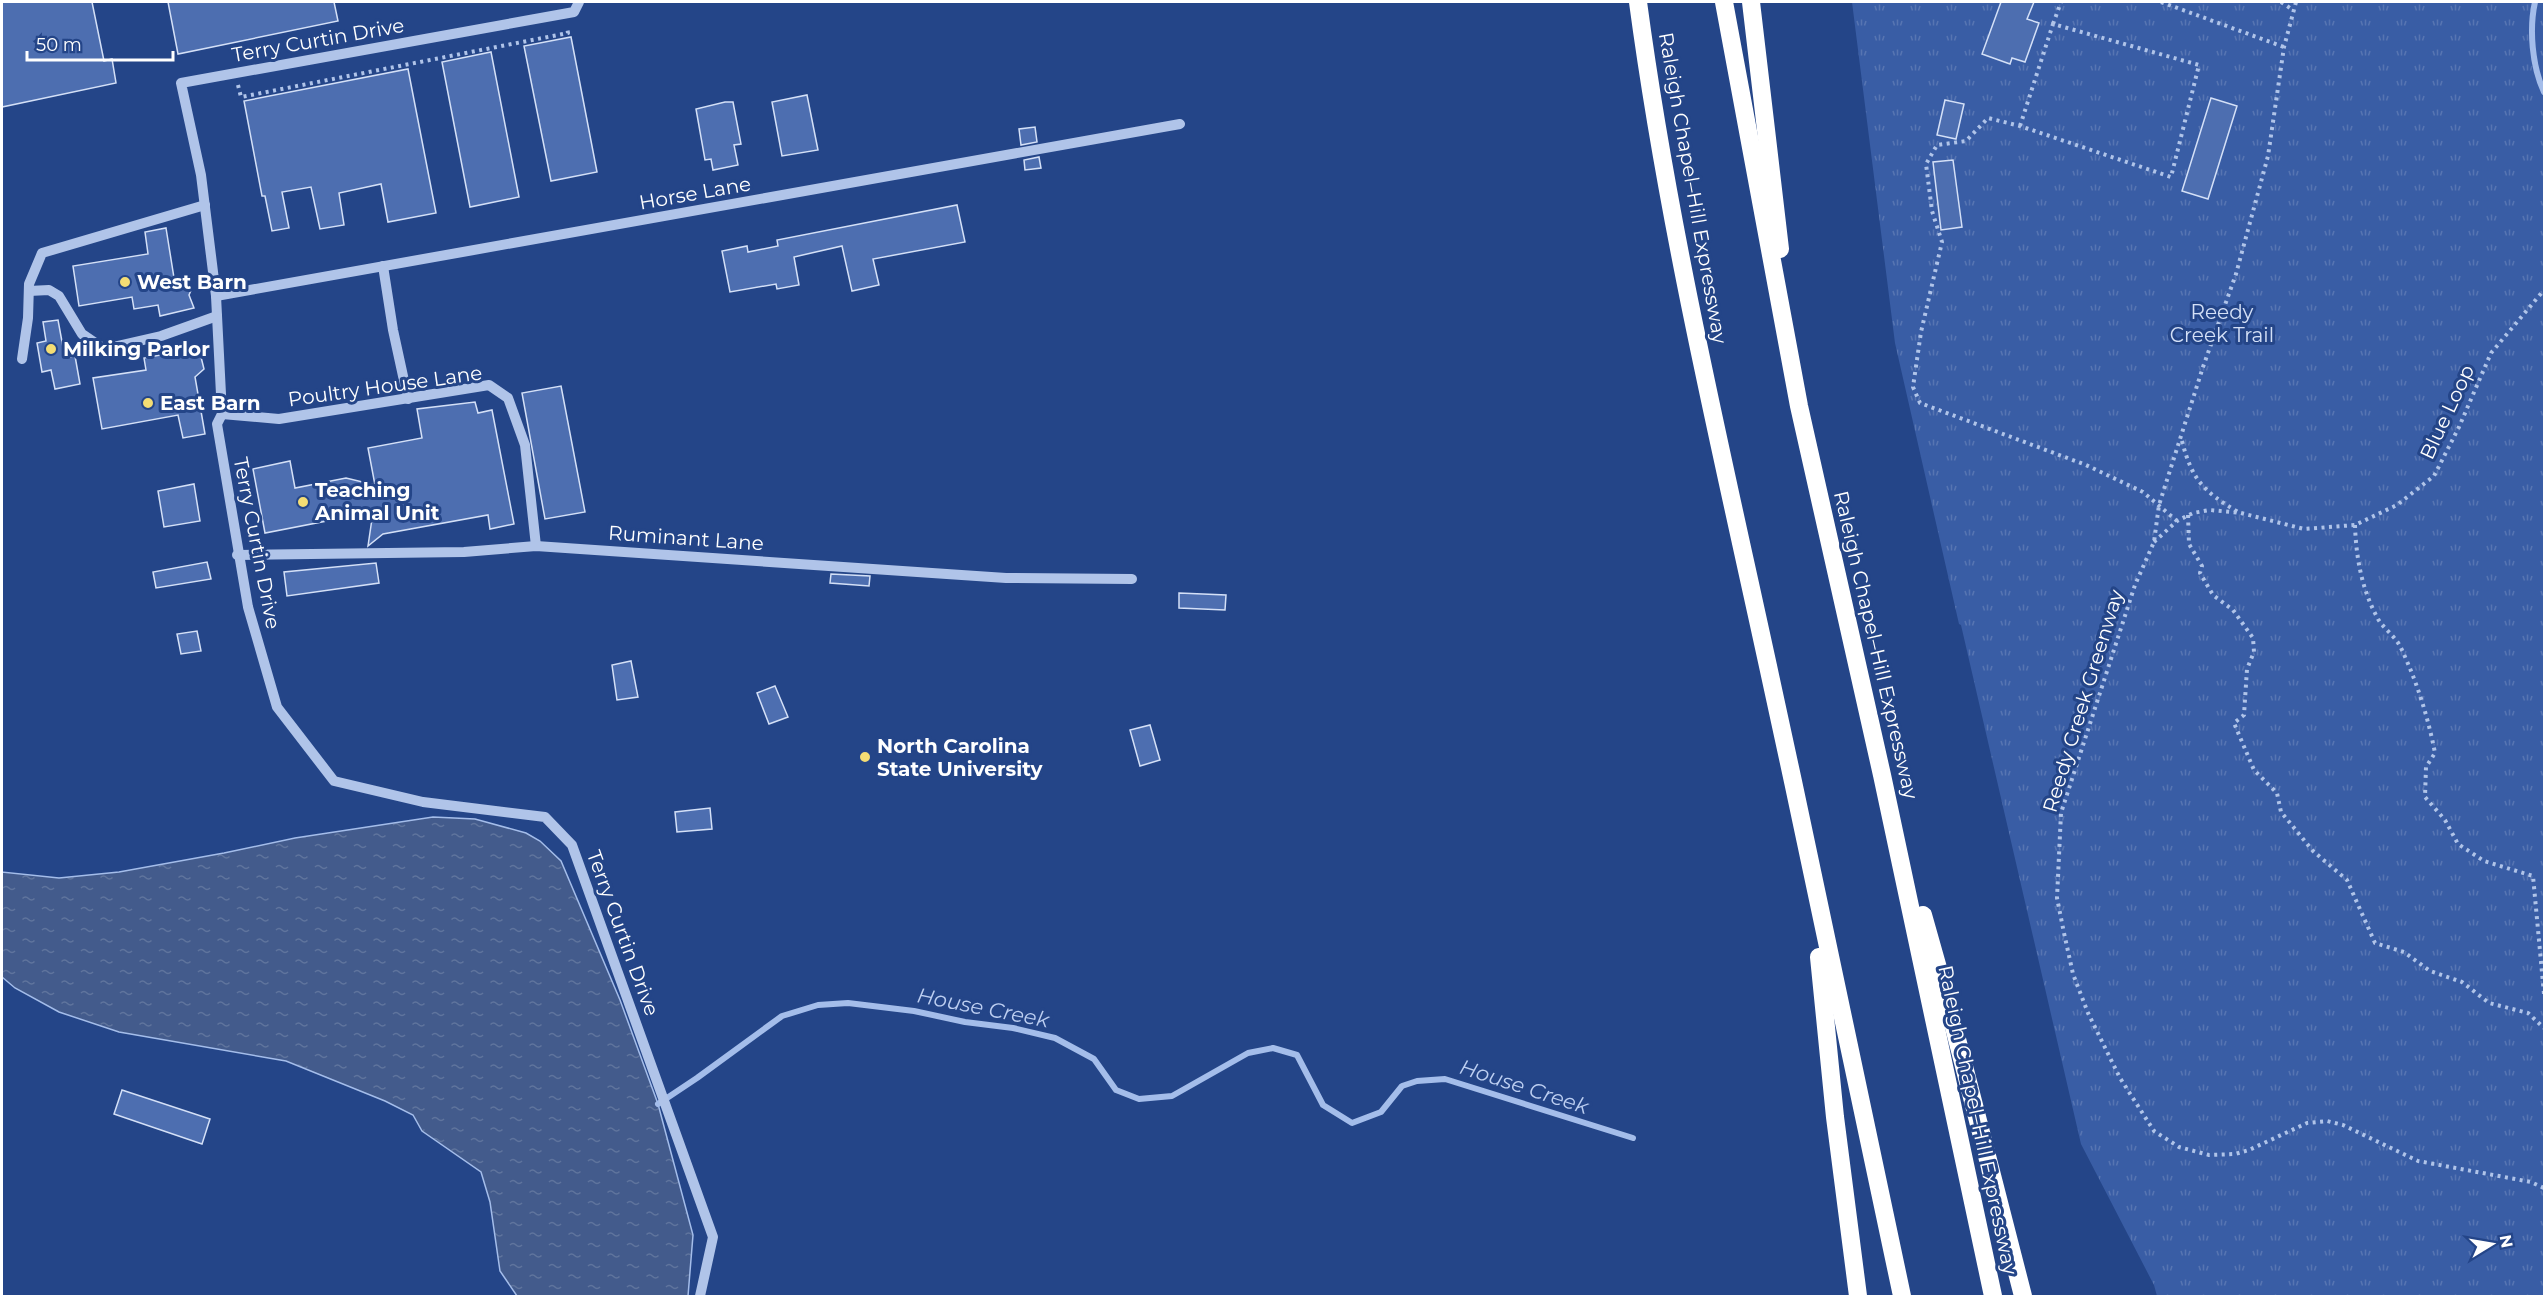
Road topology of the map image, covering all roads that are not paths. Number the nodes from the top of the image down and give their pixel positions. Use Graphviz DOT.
graph roads {
  1 [pos="579,2"];
  2 [pos="1629,2"];
  3 [pos="1638,2"];
  4 [pos="1724,2"];
  5 [pos="1751,2"];
  6 [pos="1648,72"];
  7 [pos="1180,124"];
  8 [pos="205,205"];
  9 [pos="382,266"];
  10 [pos="29,291"];
  11 [pos="216,296"];
  12 [pos="217,316"];
  13 [pos="22,359"];
  14 [pos="408,399"];
  15 [pos="1799,406"];
  16 [pos="222,414"];
  17 [pos="536,546"];
  18 [pos="237,555"];
  19 [pos="1132,579"];
  20 [pos="1882,775"];
  21 [pos="1809,866"];
  22 [pos="700,1296"];
  23 [pos="1858,1296"];
  24 [pos="1902,1296"];
  25 [pos="1993,1296"];
  26 [pos="2023,1296"];
  1 -- 8 [label="street, Terry Curtin Drive"];
  2 -- 6 [label="highway"];
  3 -- 6 [label="highway, Raleigh Chapel–Hill Expressway"];
  4 -- 15 [label="highway, Raleigh Chapel–Hill Expressway"];
  5 -- 15 [label="highway"];
  6 -- 21 [label="highway, Raleigh Chapel–Hill Expressway"];
  7 -- 9 [label="street, Horse Lane"];
  8 -- 10 [label="street"];
  8 -- 11 [label="street, Terry Curtin Drive"];
  9 -- 11 [label="street, Horse Lane"];
  9 -- 14 [label="street"];
  10 -- 12 [label="street"];
  10 -- 13 [label="street"];
  11 -- 12 [label="street, Terry Curtin Drive"];
  12 -- 16 [label="street, Terry Curtin Drive"];
  14 -- 16 [label="street, Poultry House Lane"];
  14 -- 17 [label="street, Poultry House Lane"];
  15 -- 20 [label="highway, Raleigh Chapel–Hill Expressway"];
  16 -- 18 [label="street, Terry Curtin Drive"];
  17 -- 18 [label="street, Ruminant Lane"];
  17 -- 19 [label="street, Ruminant Lane"];
  18 -- 22 [label="street, Terry Curtin Drive"];
  20 -- 25 [label="highway, Raleigh Chapel–Hill Expressway"];
  20 -- 26 [label="highway"];
  21 -- 23 [label="highway"];
  21 -- 24 [label="highway, Raleigh Chapel–Hill Expressway"];
}
